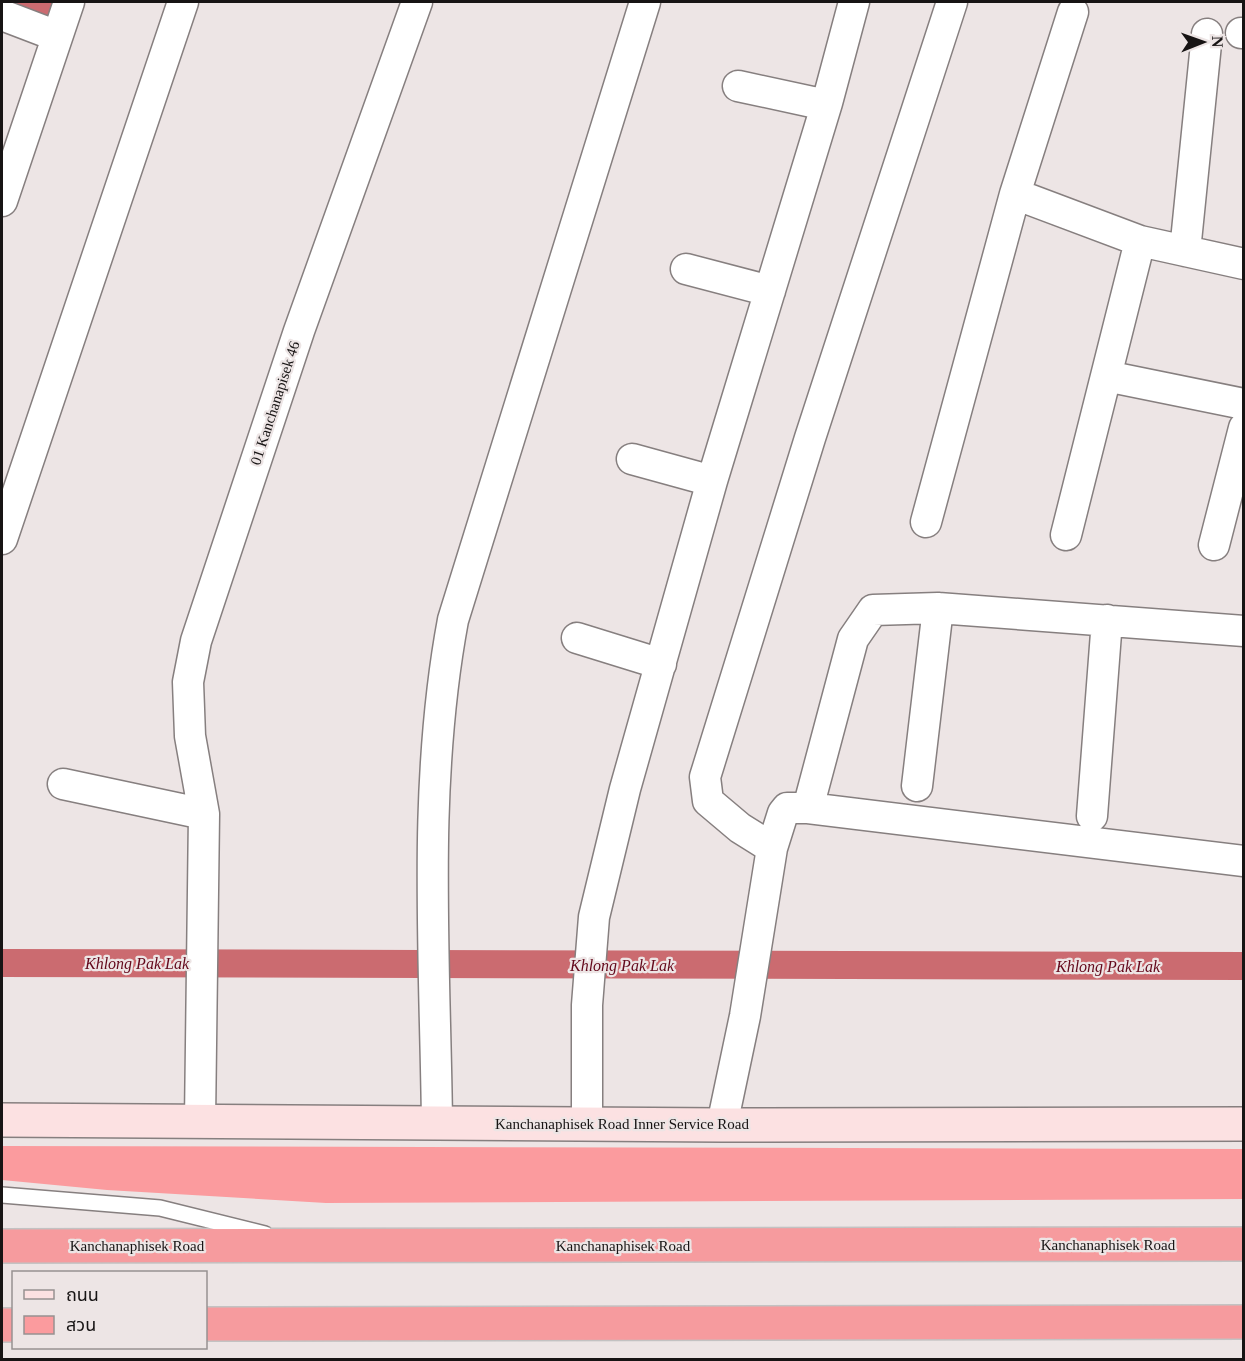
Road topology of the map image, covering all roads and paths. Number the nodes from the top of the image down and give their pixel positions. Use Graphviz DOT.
graph roads {
  1 [pos="69,2"];
  2 [pos="183,2"];
  3 [pos="417,2"];
  4 [pos="645,2"];
  5 [pos="854,2"];
  6 [pos="952,2"];
  7 [pos="1073,12"];
  8 [pos="2,15"];
  9 [pos="1207,34"];
  10 [pos="57,36"];
  11 [pos="738,86"];
  12 [pos="825,105"];
  13 [pos="1015,194"];
  14 [pos="2,201"];
  15 [pos="1140,241"];
  16 [pos="1185,251"];
  17 [pos="1244,264"];
  18 [pos="686,269"];
  19 [pos="770,291"];
  20 [pos="1106,376"];
  21 [pos="1244,405"];
  22 [pos="1244,428"];
  23 [pos="632,459"];
  24 [pos="712,481"];
  25 [pos="926,522"];
  26 [pos="1066,535"];
  27 [pos="2,538"];
  28 [pos="1214,545"];
  29 [pos="938,608"];
  30 [pos="1107,620"];
  31 [pos="1244,630"];
  32 [pos="577,638"];
  33 [pos="661,664"];
  34 [pos="63,784"];
  35 [pos="917,786"];
  36 [pos="808,808"];
  37 [pos="204,814"];
  38 [pos="1092,816"];
  39 [pos="772,848"];
  40 [pos="1244,861"];
  41 [pos="2,1120"];
  42 [pos="200,1121"];
  43 [pos="437,1123"];
  44 [pos="587,1123"];
  45 [pos="1244,1124"];
  46 [pos="722,1125"];
  47 [pos="2,1195"];
  48 [pos="1244,1244"];
  49 [pos="2,1246"];
  50 [pos="315,1246"];
  51 [pos="1244,1322"];
  52 [pos="207,1324"];
  1 -- 10 [label="street"];
  2 -- 27 [label="street"];
  3 -- 37 [label="street, 01 Kanchanapisek 46"];
  4 -- 43 [label="street"];
  5 -- 12 [label="street"];
  6 -- 39 [label="street"];
  7 -- 13 [label="street"];
  8 -- 10 [label="street"];
  9 -- 16 [label="street"];
  10 -- 14 [label="street"];
  11 -- 12 [label="street"];
  12 -- 19 [label="street"];
  13 -- 15 [label="street"];
  13 -- 25 [label="street"];
  15 -- 16 [label="street"];
  15 -- 20 [label="street"];
  16 -- 17 [label="street"];
  18 -- 19 [label="street"];
  19 -- 24 [label="street"];
  20 -- 21 [label="street"];
  20 -- 26 [label="street"];
  22 -- 28 [label="street"];
  23 -- 24 [label="street"];
  24 -- 33 [label="street"];
  29 -- 30 [label="street"];
  29 -- 35 [label="street"];
  29 -- 36 [label="street"];
  30 -- 31 [label="street"];
  30 -- 38 [label="street"];
  32 -- 33 [label="street"];
  33 -- 44 [label="street"];
  34 -- 37 [label="street"];
  36 -- 39 [label="street"];
  36 -- 40 [label="street"];
  37 -- 42 [label="street, 01 Kanchanapisek 46"];
  39 -- 46 [label="street"];
  41 -- 42 [label="main road, Kanchanaphisek Road Inner Service Road"];
  42 -- 43 [label="main road, Kanchanaphisek Road Inner Service Road"];
  43 -- 44 [label="main road, Kanchanaphisek Road Inner Service Road"];
  44 -- 46 [label="main road, Kanchanaphisek Road Inner Service Road"];
  45 -- 46 [label="main road, Kanchanaphisek Road Inner Service Road"];
  47 -- 50 [label="lane"];
  48 -- 50 [label="highway, Kanchanaphisek Road"];
  49 -- 50 [label="highway, Kanchanaphisek Road"];
  51 -- 52 [label="highway"];
}
